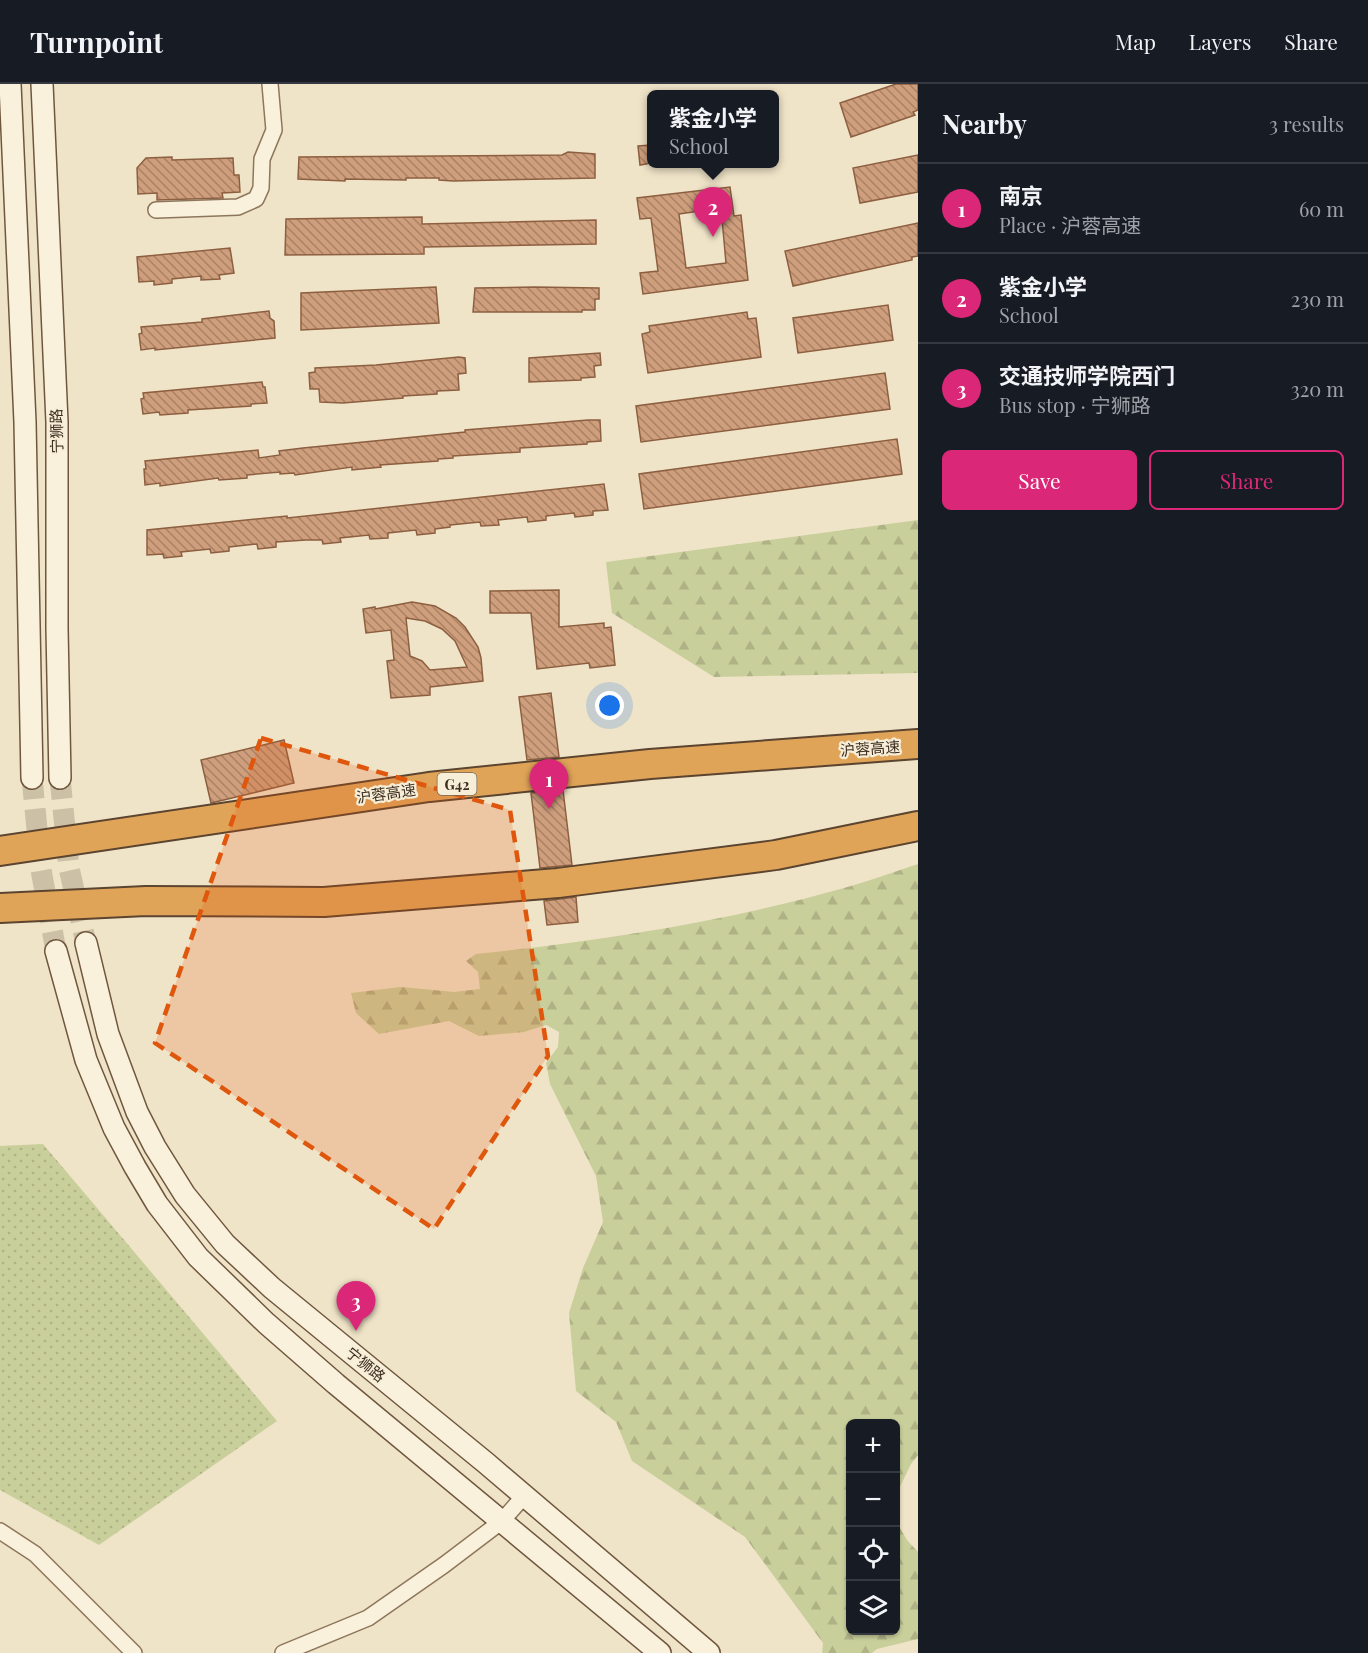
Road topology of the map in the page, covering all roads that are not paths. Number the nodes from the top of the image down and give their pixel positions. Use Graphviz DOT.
graph roads {
  1 [pos="10,84"];
  2 [pos="42,84"];
  3 [pos="270,84"];
  4 [pos="156,210"];
  5 [pos="918,744"];
  6 [pos="32,778"];
  7 [pos="60,778"];
  8 [pos="918,826"];
  9 [pos="0,851"];
  10 [pos="0,908"];
  11 [pos="86,944"];
  12 [pos="56,951"];
  13 [pos="524,1496"];
  14 [pos="502,1521"];
  15 [pos="0,1531"];
  16 [pos="134,1653"];
  17 [pos="283,1653"];
  18 [pos="660,1653"];
  19 [pos="709,1653"];
  1 -- 6 [label="main road, 宁狮路"];
  2 -- 7 [label="main road, 宁狮路"];
  3 -- 4 [label="street"];
  5 -- 9 [label="highway, 沪蓉高速 / G42"];
  8 -- 10 [label="highway"];
  11 -- 13 [label="main road, 宁狮路"];
  12 -- 14 [label="main road"];
  13 -- 14 [label="street"];
  13 -- 19 [label="main road, 宁狮路"];
  14 -- 17 [label="street"];
  14 -- 18 [label="main road"];
  15 -- 16 [label="street"];
}
